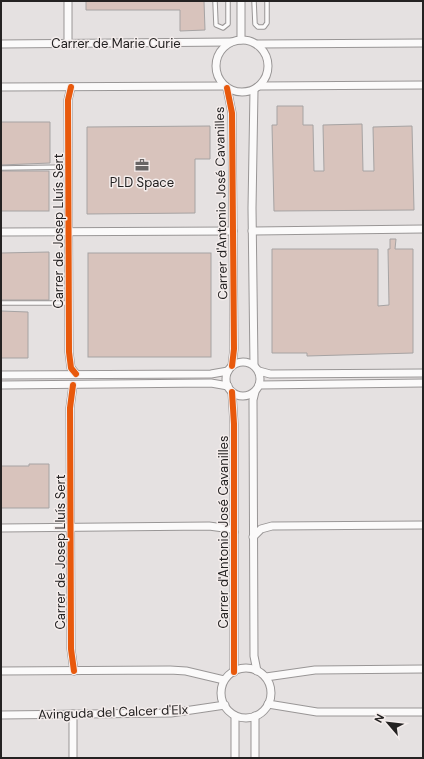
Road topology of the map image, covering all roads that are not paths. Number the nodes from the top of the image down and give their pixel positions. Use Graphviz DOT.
graph roads {
  1 [pos="68,1"];
  2 [pos="215,1"];
  3 [pos="228,1"];
  4 [pos="241,1"];
  5 [pos="254,1"];
  6 [pos="267,1"];
  7 [pos="241,40"];
  8 [pos="231,42"];
  9 [pos="68,43"];
  10 [pos="423,43"];
  11 [pos="1,44"];
  12 [pos="258,44"];
  13 [pos="423,85"];
  14 [pos="71,87"];
  15 [pos="226,87"];
  16 [pos="1,88"];
  17 [pos="256,88"];
  18 [pos="69,167"];
  19 [pos="1,168"];
  20 [pos="423,229"];
  21 [pos="233,230"];
  22 [pos="252,231"];
  23 [pos="1,232"];
  24 [pos="70,232"];
  25 [pos="1,303"];
  26 [pos="69,303"];
  27 [pos="254,365"];
  28 [pos="230,368"];
  29 [pos="259,371"];
  30 [pos="423,373"];
  31 [pos="76,374"];
  32 [pos="1,375"];
  33 [pos="423,383"];
  34 [pos="1,385"];
  35 [pos="73,385"];
  36 [pos="259,385"];
  37 [pos="230,389"];
  38 [pos="255,392"];
  39 [pos="423,525"];
  40 [pos="71,527"];
  41 [pos="1,528"];
  42 [pos="234,532"];
  43 [pos="253,537"];
  44 [pos="423,669"];
  45 [pos="74,671"];
  46 [pos="257,671"];
  47 [pos="1,672"];
  48 [pos="234,672"];
  49 [pos="266,677"];
  50 [pos="224,680"];
  51 [pos="268,704"];
  52 [pos="225,705"];
  53 [pos="423,712"];
  54 [pos="73,714"];
  55 [pos="1,715"];
  56 [pos="235,716"];
  57 [pos="255,716"];
  58 [pos="73,758"];
  59 [pos="236,758"];
  60 [pos="255,758"];
  1 -- 9 [label="street"];
  2 -- 3 [label="lane"];
  4 -- 7 [label="street"];
  5 -- 6 [label="lane"];
  7 -- 8 [label="street"];
  7 -- 12 [label="street"];
  8 -- 9 [label="street, Carrer de Marie Curie"];
  8 -- 15 [label="street"];
  9 -- 11 [label="street, Carrer de Marie Curie"];
  10 -- 12 [label="street"];
  12 -- 17 [label="street"];
  13 -- 17 [label="street"];
  14 -- 15 [label="street"];
  14 -- 16 [label="street"];
  14 -- 18 [label="street, Carrer de Josep Lluís Sert"];
  15 -- 17 [label="street"];
  15 -- 21 [label="street, Carrer d'Antonio José Cavanilles"];
  17 -- 22 [label="street"];
  18 -- 19 [label="lane"];
  18 -- 24 [label="street, Carrer de Josep Lluís Sert"];
  20 -- 22 [label="street"];
  21 -- 24 [label="street"];
  21 -- 28 [label="street, Carrer d'Antonio José Cavanilles"];
  22 -- 27 [label="street"];
  23 -- 24 [label="street"];
  24 -- 26 [label="street, Carrer de Josep Lluís Sert"];
  25 -- 26 [label="lane"];
  26 -- 31 [label="street, Carrer de Josep Lluís Sert"];
  27 -- 28 [label="street"];
  27 -- 29 [label="street"];
  28 -- 31 [label="street"];
  28 -- 37 [label="street"];
  29 -- 30 [label="street"];
  29 -- 36 [label="street"];
  31 -- 32 [label="street"];
  33 -- 36 [label="street"];
  34 -- 35 [label="street"];
  35 -- 37 [label="street"];
  35 -- 40 [label="street, Carrer de Josep Lluís Sert"];
  36 -- 38 [label="street"];
  37 -- 38 [label="street"];
  37 -- 42 [label="street, Carrer d'Antonio José Cavanilles"];
  38 -- 43 [label="street"];
  39 -- 43 [label="street"];
  40 -- 41 [label="street"];
  40 -- 42 [label="street"];
  40 -- 45 [label="street, Carrer de Josep Lluís Sert"];
  42 -- 48 [label="street, Carrer d'Antonio José Cavanilles"];
  43 -- 46 [label="street"];
  44 -- 49 [label="street"];
  45 -- 47 [label="street"];
  45 -- 50 [label="street"];
  46 -- 48 [label="street"];
  46 -- 49 [label="street"];
  48 -- 50 [label="street"];
  49 -- 51 [label="street"];
  50 -- 52 [label="street"];
  51 -- 53 [label="street"];
  51 -- 57 [label="street"];
  52 -- 54 [label="street, Avinguda del Calcer d'Elx"];
  52 -- 56 [label="street"];
  54 -- 55 [label="street, Avinguda del Calcer d'Elx"];
  54 -- 58 [label="street"];
  56 -- 57 [label="street"];
  56 -- 59 [label="street"];
  57 -- 60 [label="street"];
}
